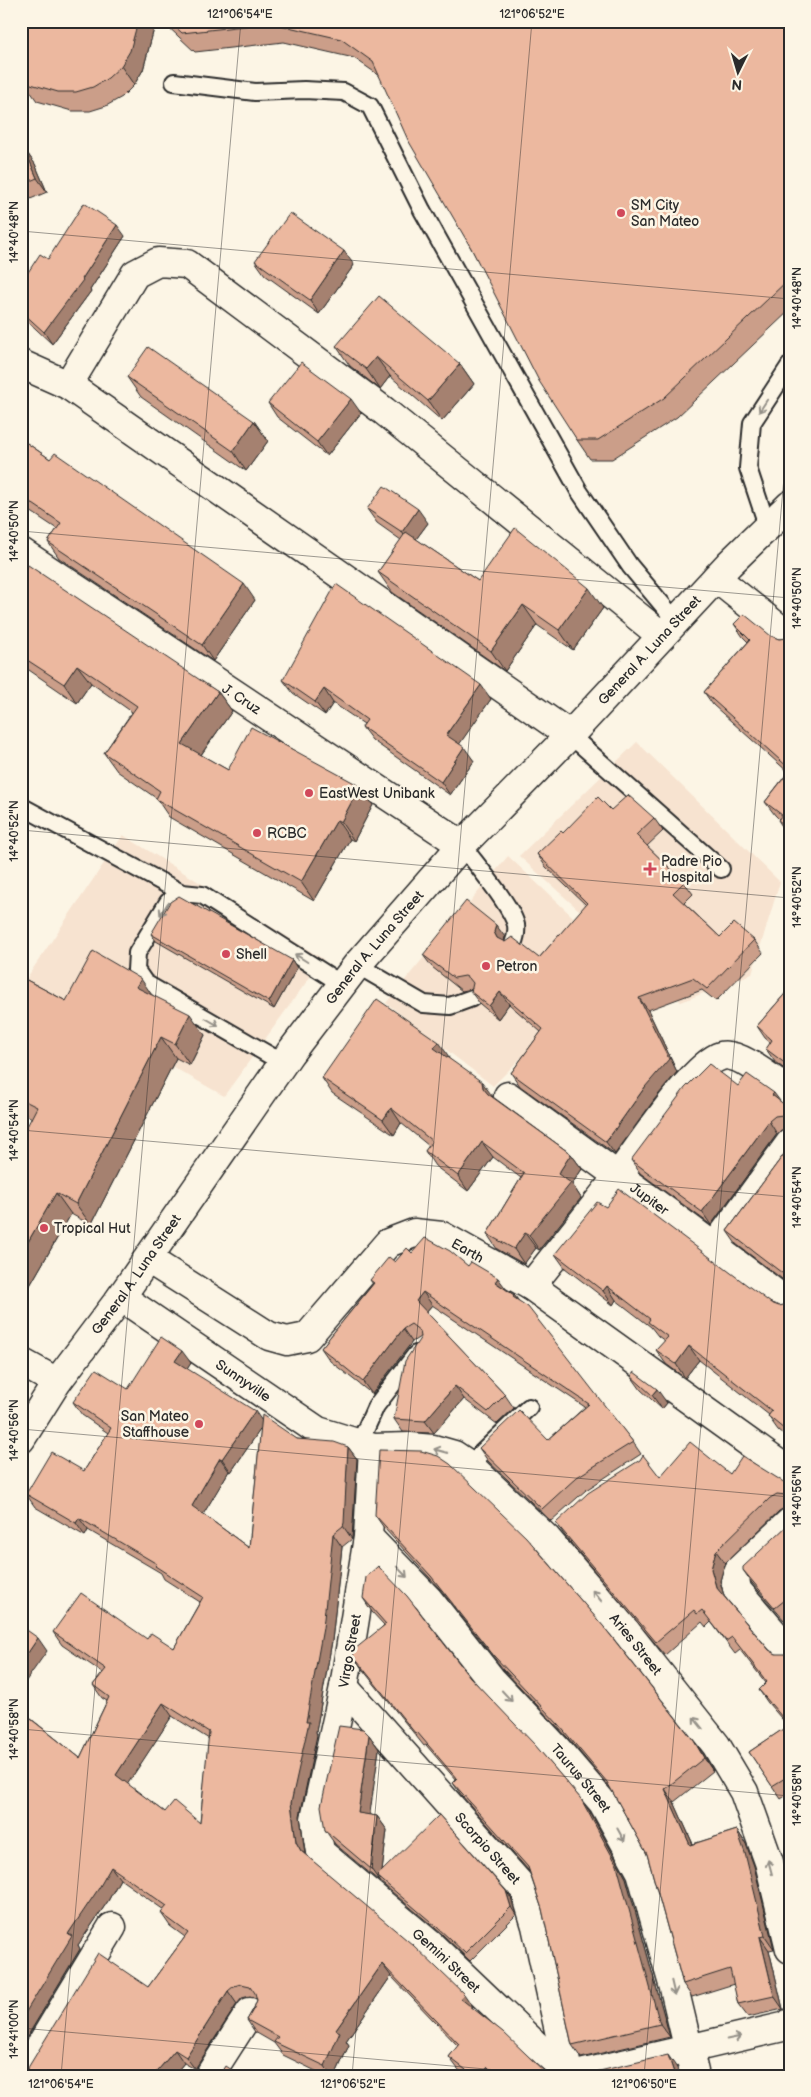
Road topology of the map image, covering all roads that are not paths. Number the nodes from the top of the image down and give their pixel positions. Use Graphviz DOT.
graph roads {
  1 [pos="174,82"];
  2 [pos="21,364"];
  3 [pos="790,365"];
  4 [pos="68,385"];
  5 [pos="790,505"];
  6 [pos="767,525"];
  7 [pos="21,552"];
  8 [pos="716,578"];
  9 [pos="669,629"];
  10 [pos="790,636"];
  11 [pos="570,735"];
  12 [pos="21,806"];
  13 [pos="462,845"];
  14 [pos="721,869"];
  15 [pos="182,894"];
  16 [pos="513,944"];
  17 [pos="350,975"];
  18 [pos="472,998"];
  19 [pos="283,1064"];
  20 [pos="790,1092"];
  21 [pos="508,1096"];
  22 [pos="790,1143"];
  23 [pos="618,1176"];
  24 [pos="715,1246"];
  25 [pos="148,1259"];
  26 [pos="531,1286"];
  27 [pos="121,1297"];
  28 [pos="790,1305"];
  29 [pos="420,1348"];
  30 [pos="21,1362"];
  31 [pos="56,1382"];
  32 [pos="529,1407"];
  33 [pos="21,1439"];
  34 [pos="366,1446"];
  35 [pos="469,1465"];
  36 [pos="790,1472"];
  37 [pos="790,1522"];
  38 [pos="368,1537"];
  39 [pos="790,1652"];
  40 [pos="344,1686"];
  41 [pos="320,1852"];
  42 [pos="112,1927"];
  43 [pos="790,1949"];
  44 [pos="250,2012"];
  45 [pos="790,2023"];
  46 [pos="687,2048"];
  47 [pos="22,2076"];
  48 [pos="209,2076"];
  49 [pos="570,2076"];
  50 [pos="695,2076"];
  1 -- 9 [label="lane"];
  2 -- 4 [label="street"];
  3 -- 6 [label="lane, one-way"];
  4 -- 9 [label="street"];
  4 -- 11 [label="street"];
  5 -- 6 [label="street, General A. Luna Street"];
  6 -- 8 [label="street, General A. Luna Street"];
  7 -- 13 [label="street, J. Cruz"];
  8 -- 9 [label="street, General A. Luna Street"];
  8 -- 10 [label="street"];
  9 -- 11 [label="street, General A. Luna Street"];
  11 -- 13 [label="street, General A. Luna Street"];
  11 -- 14 [label="lane"];
  12 -- 15 [label="lane"];
  13 -- 16 [label="lane"];
  13 -- 17 [label="street, General A. Luna Street"];
  17 -- 15 [label="lane, one-way"];
  15 -- 19 [label="lane, one-way"];
  17 -- 18 [label="lane"];
  17 -- 19 [label="street, General A. Luna Street"];
  19 -- 25 [label="street, General A. Luna Street"];
  20 -- 23 [label="street"];
  21 -- 23 [label="street, Jupiter"];
  22 -- 24 [label="street"];
  23 -- 24 [label="street, Jupiter"];
  23 -- 26 [label="street"];
  24 -- 28 [label="street, Jupiter"];
  25 -- 26 [label="street, Earth"];
  25 -- 27 [label="street, General A. Luna Street"];
  26 -- 36 [label="street, Earth"];
  27 -- 31 [label="street, General A. Luna Street"];
  27 -- 34 [label="street, Sunnyville"];
  29 -- 34 [label="lane"];
  30 -- 31 [label="street"];
  31 -- 33 [label="street, General A. Luna Street"];
  32 -- 35 [label="lane"];
  35 -- 34 [label="street, Aries Street, one-way"];
  34 -- 38 [label="street, Virgo Street"];
  43 -- 35 [label="street, Aries Street, one-way"];
  37 -- 39 [label="street"];
  38 -- 40 [label="street, Virgo Street"];
  38 -- 46 [label="street, Taurus Street, one-way"];
  40 -- 41 [label="street, Virgo Street"];
  40 -- 49 [label="street, Scorpio Street"];
  41 -- 49 [label="street, Gemini Street"];
  42 -- 47 [label="street"];
  44 -- 48 [label="street"];
  46 -- 45 [label="street, one-way"];
  46 -- 49 [label="street"];
  46 -- 50 [label="street, Taurus Street"];
}
